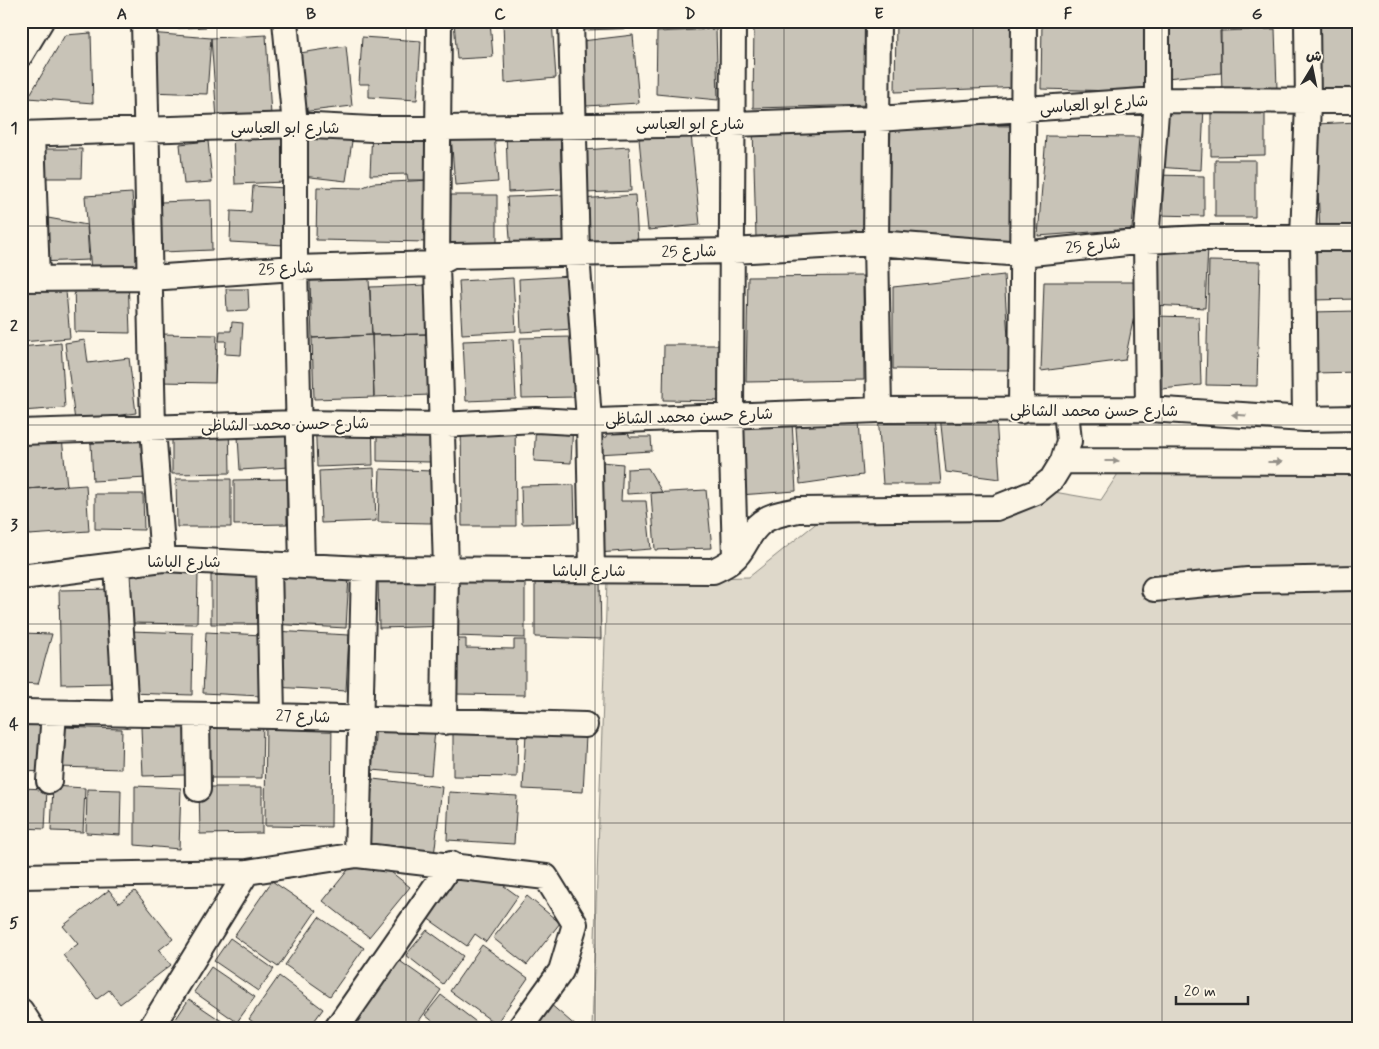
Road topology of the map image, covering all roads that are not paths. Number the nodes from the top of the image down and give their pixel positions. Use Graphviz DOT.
graph roads {
  1 [pos="41,21"];
  2 [pos="144,21"];
  3 [pos="285,21"];
  4 [pos="439,21"];
  5 [pos="571,21"];
  6 [pos="733,21"];
  7 [pos="878,21"];
  8 [pos="1024,21"];
  9 [pos="1157,21"];
  10 [pos="1308,21"];
  11 [pos="21,54"];
  12 [pos="1157,100"];
  13 [pos="1358,102"];
  14 [pos="1308,103"];
  15 [pos="1022,111"];
  16 [pos="878,119"];
  17 [pos="733,124"];
  18 [pos="573,125"];
  19 [pos="295,126"];
  20 [pos="438,128"];
  21 [pos="148,132"];
  22 [pos="26,134"];
  23 [pos="1303,238"];
  24 [pos="1358,238"];
  25 [pos="1146,241"];
  26 [pos="876,243"];
  27 [pos="732,251"];
  28 [pos="577,254"];
  29 [pos="1022,254"];
  30 [pos="437,264"];
  31 [pos="295,268"];
  32 [pos="150,278"];
  33 [pos="29,279"];
  34 [pos="1148,409"];
  35 [pos="879,410"];
  36 [pos="1021,410"];
  37 [pos="1066,410"];
  38 [pos="731,416"];
  39 [pos="1305,418"];
  40 [pos="1358,418"];
  41 [pos="589,420"];
  42 [pos="298,423"];
  43 [pos="442,425"];
  44 [pos="153,428"];
  45 [pos="21,432"];
  46 [pos="1063,461"];
  47 [pos="1358,462"];
  48 [pos="735,557"];
  49 [pos="163,559"];
  50 [pos="269,564"];
  51 [pos="117,566"];
  52 [pos="302,566"];
  53 [pos="364,569"];
  54 [pos="446,569"];
  55 [pos="592,571"];
  56 [pos="21,577"];
  57 [pos="1358,578"];
  58 [pos="1154,589"];
  59 [pos="21,712"];
  60 [pos="54,713"];
  61 [pos="126,714"];
  62 [pos="197,714"];
  63 [pos="272,716"];
  64 [pos="360,718"];
  65 [pos="444,722"];
  66 [pos="585,725"];
  67 [pos="49,781"];
  68 [pos="198,789"];
  69 [pos="357,856"];
  70 [pos="451,864"];
  71 [pos="248,872"];
  72 [pos="21,876"];
  73 [pos="21,1011"];
  74 [pos="32,1028"];
  75 [pos="151,1028"];
  76 [pos="337,1028"];
  77 [pos="520,1028"];
  1 -- 11 [label="street"];
  2 -- 21 [label="street"];
  3 -- 19 [label="street"];
  4 -- 20 [label="street"];
  5 -- 18 [label="street"];
  6 -- 17 [label="street"];
  7 -- 16 [label="street"];
  8 -- 15 [label="street"];
  9 -- 12 [label="street"];
  10 -- 14 [label="street"];
  12 -- 14 [label="street, شارع ابو العباسى"];
  12 -- 15 [label="street, شارع ابو العباسى"];
  12 -- 25 [label="street"];
  13 -- 14 [label="street, شارع ابو العباسى"];
  14 -- 23 [label="street"];
  15 -- 16 [label="street, شارع ابو العباسى"];
  15 -- 29 [label="street"];
  16 -- 17 [label="street, شارع ابو العباسى"];
  16 -- 26 [label="street"];
  17 -- 18 [label="street, شارع ابو العباسى"];
  17 -- 27 [label="street"];
  18 -- 20 [label="street, شارع ابو العباسى"];
  18 -- 28 [label="street"];
  19 -- 20 [label="street, شارع ابو العباسى"];
  19 -- 21 [label="street, شارع ابو العباسى"];
  19 -- 31 [label="street"];
  20 -- 30 [label="street"];
  21 -- 22 [label="street, شارع ابو العباسى"];
  21 -- 32 [label="street"];
  22 -- 33 [label="street"];
  23 -- 24 [label="street, شارع 25"];
  23 -- 25 [label="street, شارع 25"];
  23 -- 39 [label="street"];
  25 -- 29 [label="street, شارع 25"];
  25 -- 34 [label="street"];
  26 -- 27 [label="street, شارع 25"];
  26 -- 29 [label="street, شارع 25"];
  26 -- 35 [label="street"];
  27 -- 28 [label="street, شارع 25"];
  27 -- 38 [label="street"];
  28 -- 30 [label="street, شارع 25"];
  28 -- 41 [label="street"];
  29 -- 36 [label="street"];
  30 -- 31 [label="street, شارع 25"];
  30 -- 43 [label="street"];
  31 -- 32 [label="street, شارع 25"];
  31 -- 42 [label="street"];
  32 -- 33 [label="street, شارع 25"];
  32 -- 44 [label="street"];
  34 -- 37 [label="street, شارع حسن محمد الشاظى"];
  39 -- 34 [label="street, شارع حسن محمد الشاظى, one-way"];
  35 -- 36 [label="street, شارع حسن محمد الشاظى"];
  35 -- 38 [label="street, شارع حسن محمد الشاظى"];
  36 -- 37 [label="street, شارع حسن محمد الشاظى"];
  37 -- 46 [label="street, شارع الباشا"];
  38 -- 41 [label="street, شارع حسن محمد الشاظى"];
  38 -- 48 [label="street"];
  39 -- 40 [label="street, شارع حسن محمد الشاظى"];
  41 -- 43 [label="street, شارع حسن محمد الشاظى"];
  41 -- 55 [label="street"];
  42 -- 43 [label="street, شارع حسن محمد الشاظى"];
  42 -- 44 [label="street, شارع حسن محمد الشاظى"];
  42 -- 52 [label="street"];
  43 -- 54 [label="street"];
  44 -- 45 [label="street, شارع حسن محمد الشاظى"];
  44 -- 49 [label="street"];
  46 -- 47 [label="street, one-way"];
  46 -- 48 [label="street, شارع الباشا"];
  48 -- 55 [label="street, شارع الباشا"];
  49 -- 50 [label="street, شارع الباشا"];
  49 -- 51 [label="street, شارع الباشا"];
  50 -- 52 [label="street, شارع الباشا"];
  50 -- 63 [label="street"];
  51 -- 56 [label="street, شارع الباشا"];
  51 -- 61 [label="street"];
  52 -- 53 [label="street, شارع الباشا"];
  53 -- 54 [label="street, شارع الباشا"];
  53 -- 64 [label="street"];
  54 -- 55 [label="street, شارع الباشا"];
  54 -- 65 [label="street"];
  57 -- 58 [label="street"];
  59 -- 60 [label="street, شارع 27"];
  60 -- 61 [label="street, شارع 27"];
  60 -- 67 [label="street"];
  61 -- 62 [label="street, شارع 27"];
  62 -- 63 [label="street, شارع 27"];
  62 -- 68 [label="street"];
  63 -- 64 [label="street, شارع 27"];
  64 -- 65 [label="street, شارع 27"];
  64 -- 69 [label="street"];
  65 -- 66 [label="street, شارع 27"];
  69 -- 70 [label="street"];
  69 -- 71 [label="street"];
  70 -- 76 [label="street"];
  70 -- 77 [label="street"];
  71 -- 72 [label="street"];
  71 -- 75 [label="street"];
  73 -- 74 [label="street"];
}
